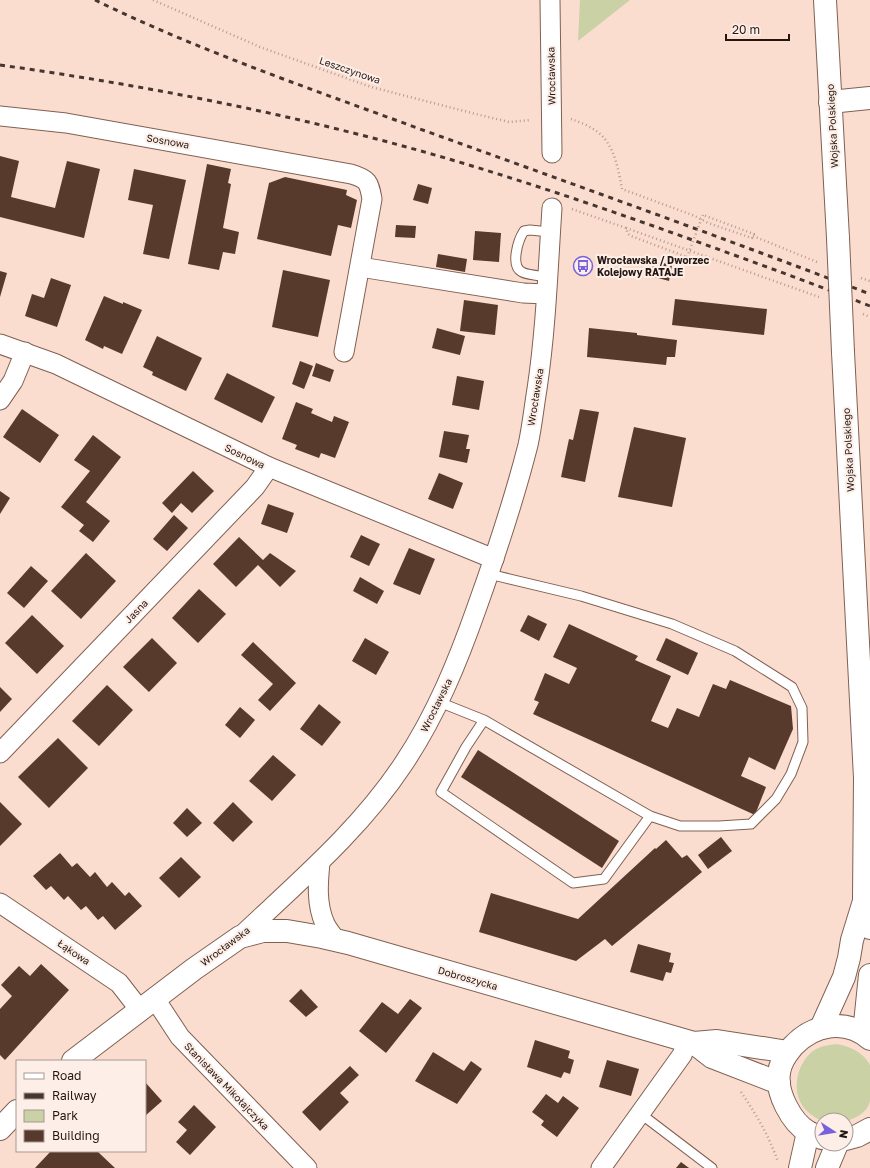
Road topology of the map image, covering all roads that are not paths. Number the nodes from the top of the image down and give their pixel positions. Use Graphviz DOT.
graph roads {
  1 [pos="550,0"];
  2 [pos="824,0"];
  3 [pos="870,98"];
  4 [pos="830,102"];
  5 [pos="0,116"];
  6 [pos="552,153"];
  7 [pos="552,208"];
  8 [pos="550,232"];
  9 [pos="360,267"];
  10 [pos="547,285"];
  11 [pos="0,344"];
  12 [pos="25,352"];
  13 [pos="344,352"];
  14 [pos="0,400"];
  15 [pos="269,467"];
  16 [pos="492,567"];
  17 [pos="439,702"];
  18 [pos="484,720"];
  19 [pos="0,753"];
  20 [pos="650,816"];
  21 [pos="320,862"];
  22 [pos="864,900"];
  23 [pos="0,903"];
  24 [pos="870,928"];
  25 [pos="240,937"];
  26 [pos="336,940"];
  27 [pos="870,975"];
  28 [pos="148,1004"];
  29 [pos="822,1028"];
  30 [pos="867,1036"];
  31 [pos="691,1042"];
  32 [pos="788,1052"];
  33 [pos="74,1060"];
  34 [pos="779,1083"];
  35 [pos="16,1112"];
  36 [pos="641,1114"];
  37 [pos="0,1129"];
  38 [pos="870,1129"];
  39 [pos="814,1134"];
  40 [pos="814,1137"];
  41 [pos="854,1137"];
  42 [pos="834,1152"];
  43 [pos="307,1168"];
  44 [pos="601,1168"];
  45 [pos="712,1168"];
  46 [pos="800,1168"];
  47 [pos="827,1168"];
  1 -- 6 [label="street, Wrocławska"];
  2 -- 4 [label="main road, Wojska Polskiego"];
  3 -- 4 [label="main road"];
  4 -- 22 [label="main road, Wojska Polskiego, bridge"];
  5 -- 9 [label="street, Sosnowa"];
  7 -- 8 [label="street, Wrocławska"];
  8 -- 10 [label="street, Wrocławska"];
  8 -- 10 [label="lane"];
  9 -- 10 [label="street"];
  9 -- 13 [label="street, Sosnowa"];
  10 -- 16 [label="street, Wrocławska"];
  11 -- 12 [label="street, Sosnowa"];
  12 -- 14 [label="street"];
  12 -- 15 [label="street, Sosnowa"];
  15 -- 16 [label="street, Sosnowa"];
  15 -- 19 [label="street, Jasna"];
  16 -- 17 [label="street, Wrocławska"];
  16 -- 20 [label="lane"];
  17 -- 18 [label="lane"];
  17 -- 21 [label="street, Wrocławska"];
  18 -- 20 [label="lane"];
  18 -- 20 [label="lane"];
  21 -- 25 [label="street, Wrocławska"];
  21 -- 26 [label="street"];
  22 -- 24 [label="main road, Wojska Polskiego"];
  22 -- 29 [label="main road, Wojska Polskiego"];
  23 -- 28 [label="street, Łąkowa"];
  25 -- 26 [label="main road, Dobroszycka"];
  25 -- 28 [label="main road, Wrocławska"];
  26 -- 31 [label="main road, Dobroszycka"];
  27 -- 30 [label="main road"];
  28 -- 33 [label="main road, Wrocławska"];
  28 -- 43 [label="street, Stanisława Mikołajczyka"];
  29 -- 30 [label="main road"];
  29 -- 32 [label="main road"];
  31 -- 32 [label="main road, Dobroszycka"];
  31 -- 34 [label="main road, Dobroszycka"];
  31 -- 36 [label="street"];
  32 -- 34 [label="main road"];
  34 -- 39 [label="main road"];
  35 -- 37 [label="main road"];
  36 -- 44 [label="street"];
  36 -- 45 [label="lane"];
  38 -- 41 [label="main road"];
  40 -- 46 [label="main road"];
  42 -- 47 [label="main road"];
}
